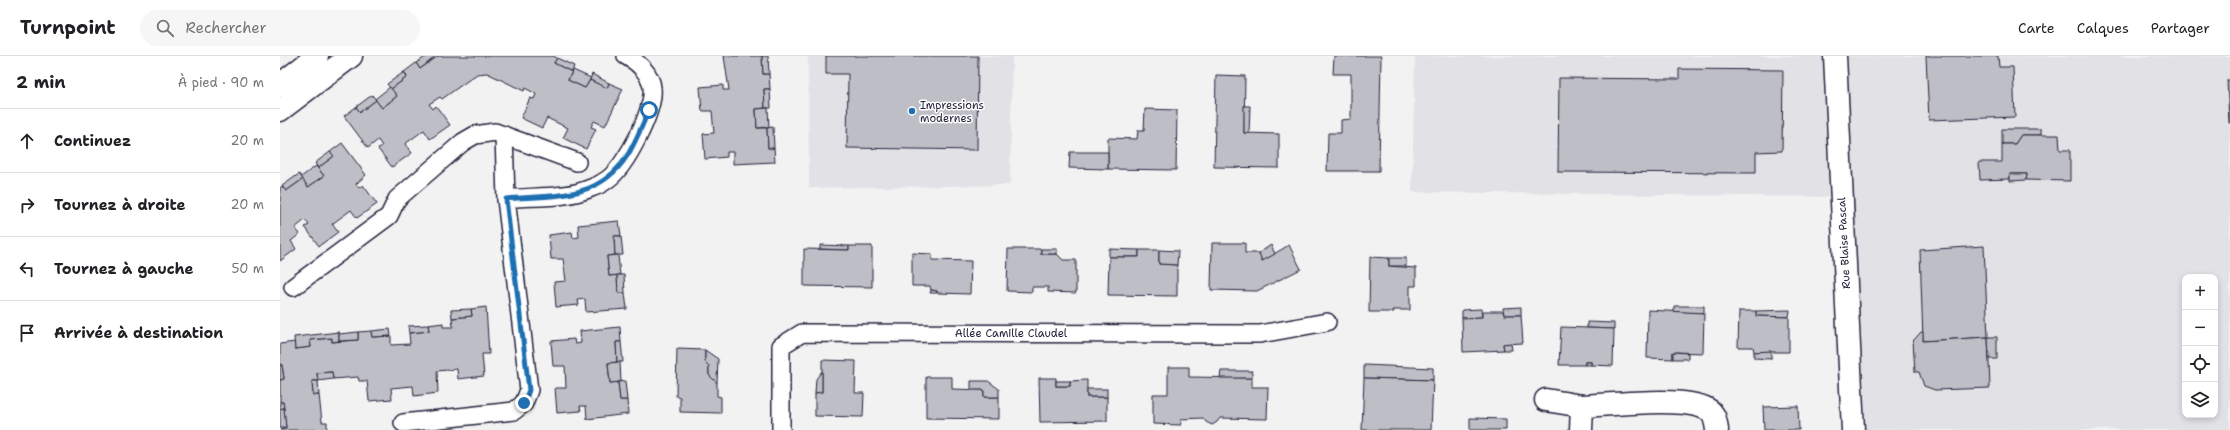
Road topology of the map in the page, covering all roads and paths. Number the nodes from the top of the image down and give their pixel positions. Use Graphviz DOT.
graph roads {
  1 [pos="317,56"];
  2 [pos="351,56"];
  3 [pos="626,56"];
  4 [pos="1835,56"];
  5 [pos="280,85"];
  6 [pos="280,110"];
  7 [pos="504,135"];
  8 [pos="577,162"];
  9 [pos="506,199"];
  10 [pos="293,286"];
  11 [pos="1327,322"];
  12 [pos="1546,400"];
  13 [pos="1582,406"];
  14 [pos="403,423"];
  15 [pos="781,430"];
  16 [pos="1581,430"];
  17 [pos="1717,430"];
  18 [pos="1853,430"];
  1 -- 5 [label="street"];
  2 -- 6 [label="street"];
  3 -- 9 [label="lane"];
  4 -- 18 [label="street, Rue Blaise Pascal"];
  7 -- 8 [label="lane"];
  7 -- 9 [label="lane"];
  7 -- 10 [label="lane"];
  9 -- 14 [label="lane"];
  11 -- 15 [label="lane, Allée Camille Claudel"];
  12 -- 13 [label="street"];
  13 -- 16 [label="street"];
  13 -- 17 [label="street"];
}
